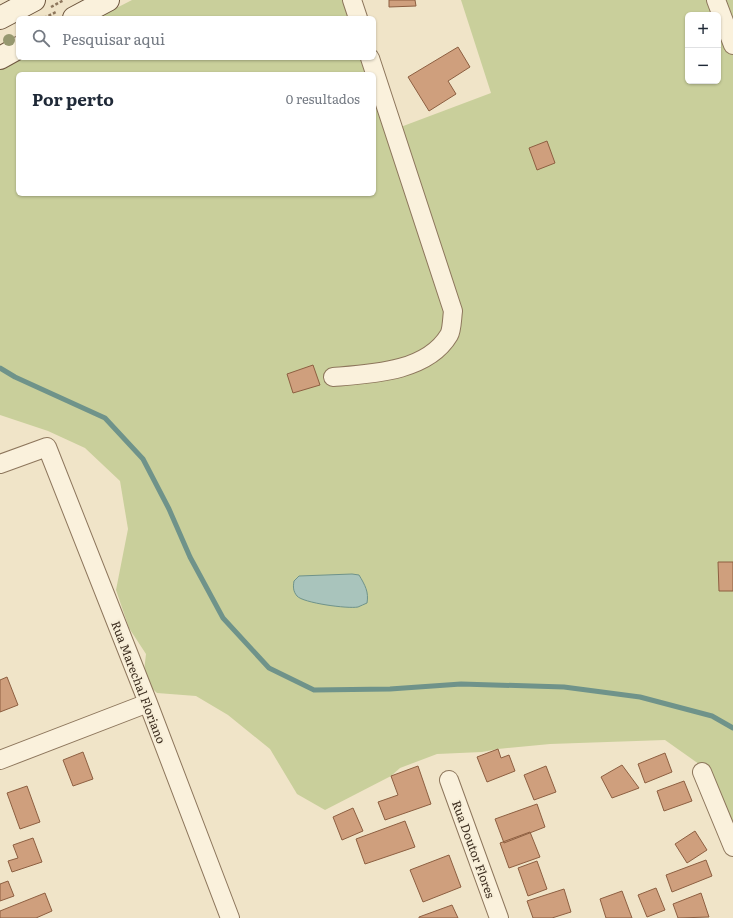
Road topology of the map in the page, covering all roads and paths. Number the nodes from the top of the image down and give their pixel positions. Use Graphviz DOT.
graph roads {
  1 [pos="34,0"];
  2 [pos="108,0"];
  3 [pos="352,0"];
  4 [pos="716,0"];
  5 [pos="78,16"];
  6 [pos="357,16"];
  7 [pos="3,17"];
  8 [pos="733,45"];
  9 [pos="16,49"];
  10 [pos="0,58"];
  11 [pos="371,60"];
  12 [pos="375,72"];
  13 [pos="376,76"];
  14 [pos="332,377"];
  15 [pos="0,464"];
  16 [pos="148,703"];
  17 [pos="0,760"];
  18 [pos="702,772"];
  19 [pos="449,780"];
  20 [pos="733,848"];
  21 [pos="230,918"];
  22 [pos="499,918"];
  1 -- 7 [label="main road"];
  2 -- 5 [label="main road"];
  3 -- 6 [label="street"];
  4 -- 8 [label="street"];
  9 -- 10 [label="main road"];
  11 -- 12 [label="street"];
  13 -- 14 [label="street"];
  15 -- 16 [label="street, Rua Marechal Floriano"];
  16 -- 17 [label="street"];
  16 -- 21 [label="street, Rua Marechal Floriano"];
  18 -- 20 [label="street"];
  19 -- 22 [label="street, Rua Doutor Flores"];
}
